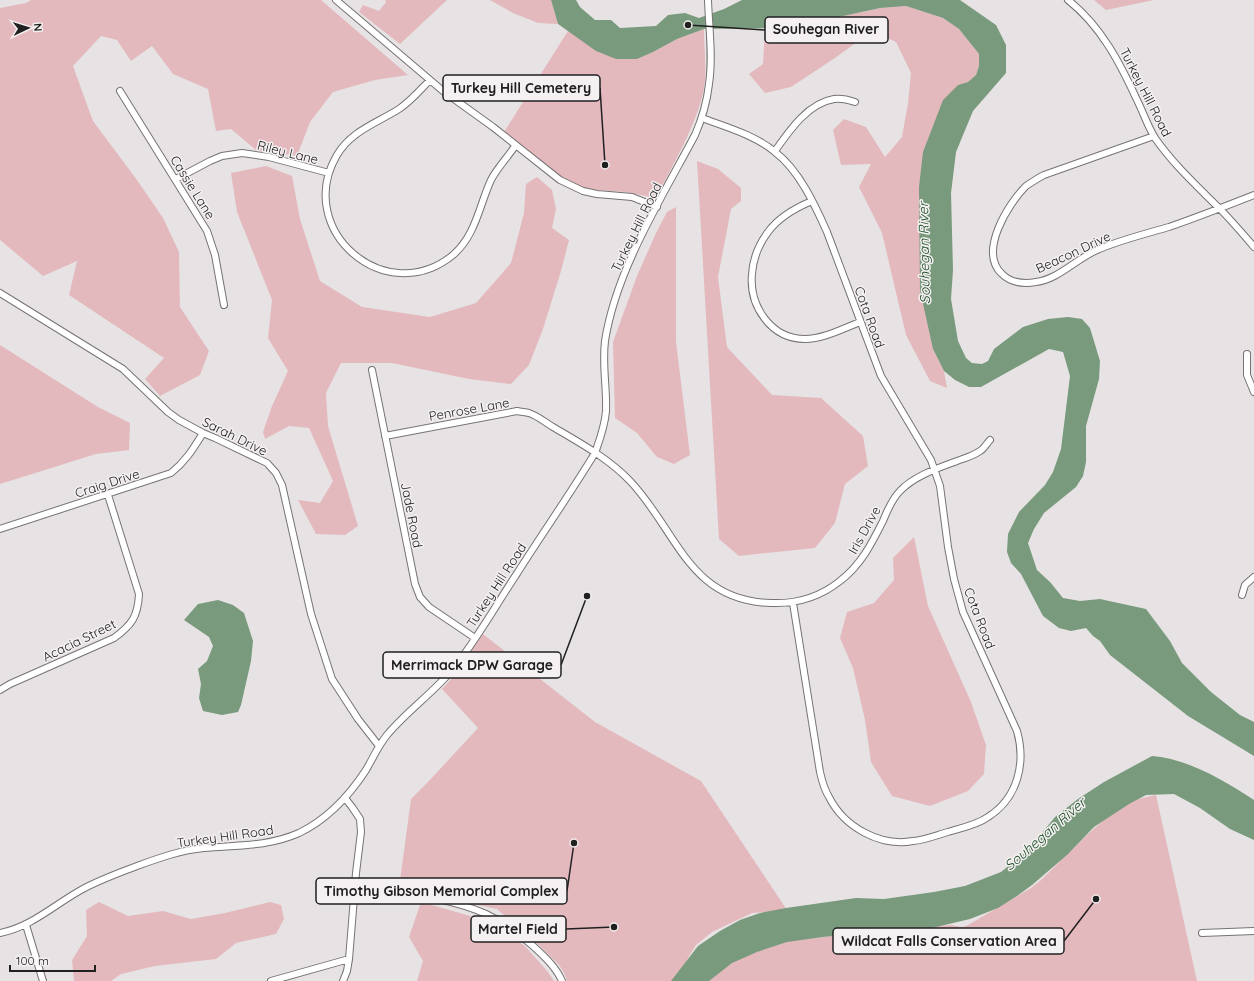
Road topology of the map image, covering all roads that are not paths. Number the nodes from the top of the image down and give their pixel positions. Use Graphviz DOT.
graph roads {
  1 [pos="336,0"];
  2 [pos="708,0"];
  3 [pos="1068,0"];
  4 [pos="430,80"];
  5 [pos="120,91"];
  6 [pos="855,102"];
  7 [pos="702,118"];
  8 [pos="1154,136"];
  9 [pos="516,146"];
  10 [pos="775,152"];
  11 [pos="329,173"];
  12 [pos="176,179"];
  13 [pos="1254,195"];
  14 [pos="812,201"];
  15 [pos="657,207"];
  16 [pos="1220,209"];
  17 [pos="1254,247"];
  18 [pos="0,293"];
  19 [pos="224,305"];
  20 [pos="860,322"];
  21 [pos="1247,354"];
  22 [pos="372,370"];
  23 [pos="1254,392"];
  24 [pos="203,433"];
  25 [pos="385,436"];
  26 [pos="990,440"];
  27 [pos="595,453"];
  28 [pos="935,470"];
  29 [pos="108,495"];
  30 [pos="0,529"];
  31 [pos="1254,577"];
  32 [pos="1242,595"];
  33 [pos="793,603"];
  34 [pos="475,638"];
  35 [pos="0,690"];
  36 [pos="379,746"];
  37 [pos="345,798"];
  38 [pos="355,884"];
  39 [pos="26,925"];
  40 [pos="1254,931"];
  41 [pos="0,933"];
  42 [pos="1202,933"];
  43 [pos="350,959"];
  44 [pos="43,981"];
  45 [pos="271,981"];
  46 [pos="343,981"];
  47 [pos="562,981"];
  1 -- 4 [label="street"];
  2 -- 7 [label="street, Turkey Hill Road"];
  3 -- 8 [label="street, Turkey Hill Road"];
  4 -- 9 [label="street"];
  4 -- 11 [label="street"];
  5 -- 12 [label="street, Cassie Lane"];
  6 -- 10 [label="street"];
  7 -- 10 [label="street, Cota Road"];
  7 -- 15 [label="street, Turkey Hill Road"];
  8 -- 16 [label="street, Turkey Hill Road"];
  8 -- 16 [label="street, Beacon Drive"];
  9 -- 11 [label="street"];
  9 -- 15 [label="street"];
  10 -- 14 [label="street, Cota Road"];
  11 -- 12 [label="street, Riley Lane"];
  12 -- 19 [label="street, Cassie Lane"];
  13 -- 16 [label="street, Beacon Drive"];
  14 -- 20 [label="street, Cota Road"];
  14 -- 20 [label="street"];
  15 -- 27 [label="street, Turkey Hill Road"];
  16 -- 17 [label="street, Turkey Hill Road"];
  18 -- 24 [label="street, Sarah Drive"];
  20 -- 28 [label="street, Cota Road"];
  21 -- 23 [label="street"];
  22 -- 25 [label="street, Jade Road"];
  24 -- 29 [label="street, Craig Drive"];
  24 -- 36 [label="street, Sarah Drive"];
  25 -- 27 [label="street, Penrose Lane"];
  25 -- 34 [label="street, Jade Road"];
  26 -- 28 [label="street, Iris Drive"];
  27 -- 33 [label="street, Iris Drive"];
  27 -- 34 [label="street, Turkey Hill Road"];
  28 -- 33 [label="street, Iris Drive"];
  28 -- 33 [label="street, Cota Road"];
  29 -- 30 [label="street, Craig Drive"];
  29 -- 35 [label="street, Acacia Street"];
  31 -- 32 [label="street"];
  34 -- 36 [label="street, Turkey Hill Road"];
  36 -- 37 [label="street, Turkey Hill Road"];
  37 -- 38 [label="street"];
  37 -- 39 [label="street, Turkey Hill Road"];
  38 -- 43 [label="street"];
  38 -- 47 [label="street"];
  39 -- 41 [label="street, Turkey Hill Road"];
  39 -- 44 [label="street"];
  40 -- 42 [label="street"];
  43 -- 45 [label="street"];
  43 -- 46 [label="street"];
}
